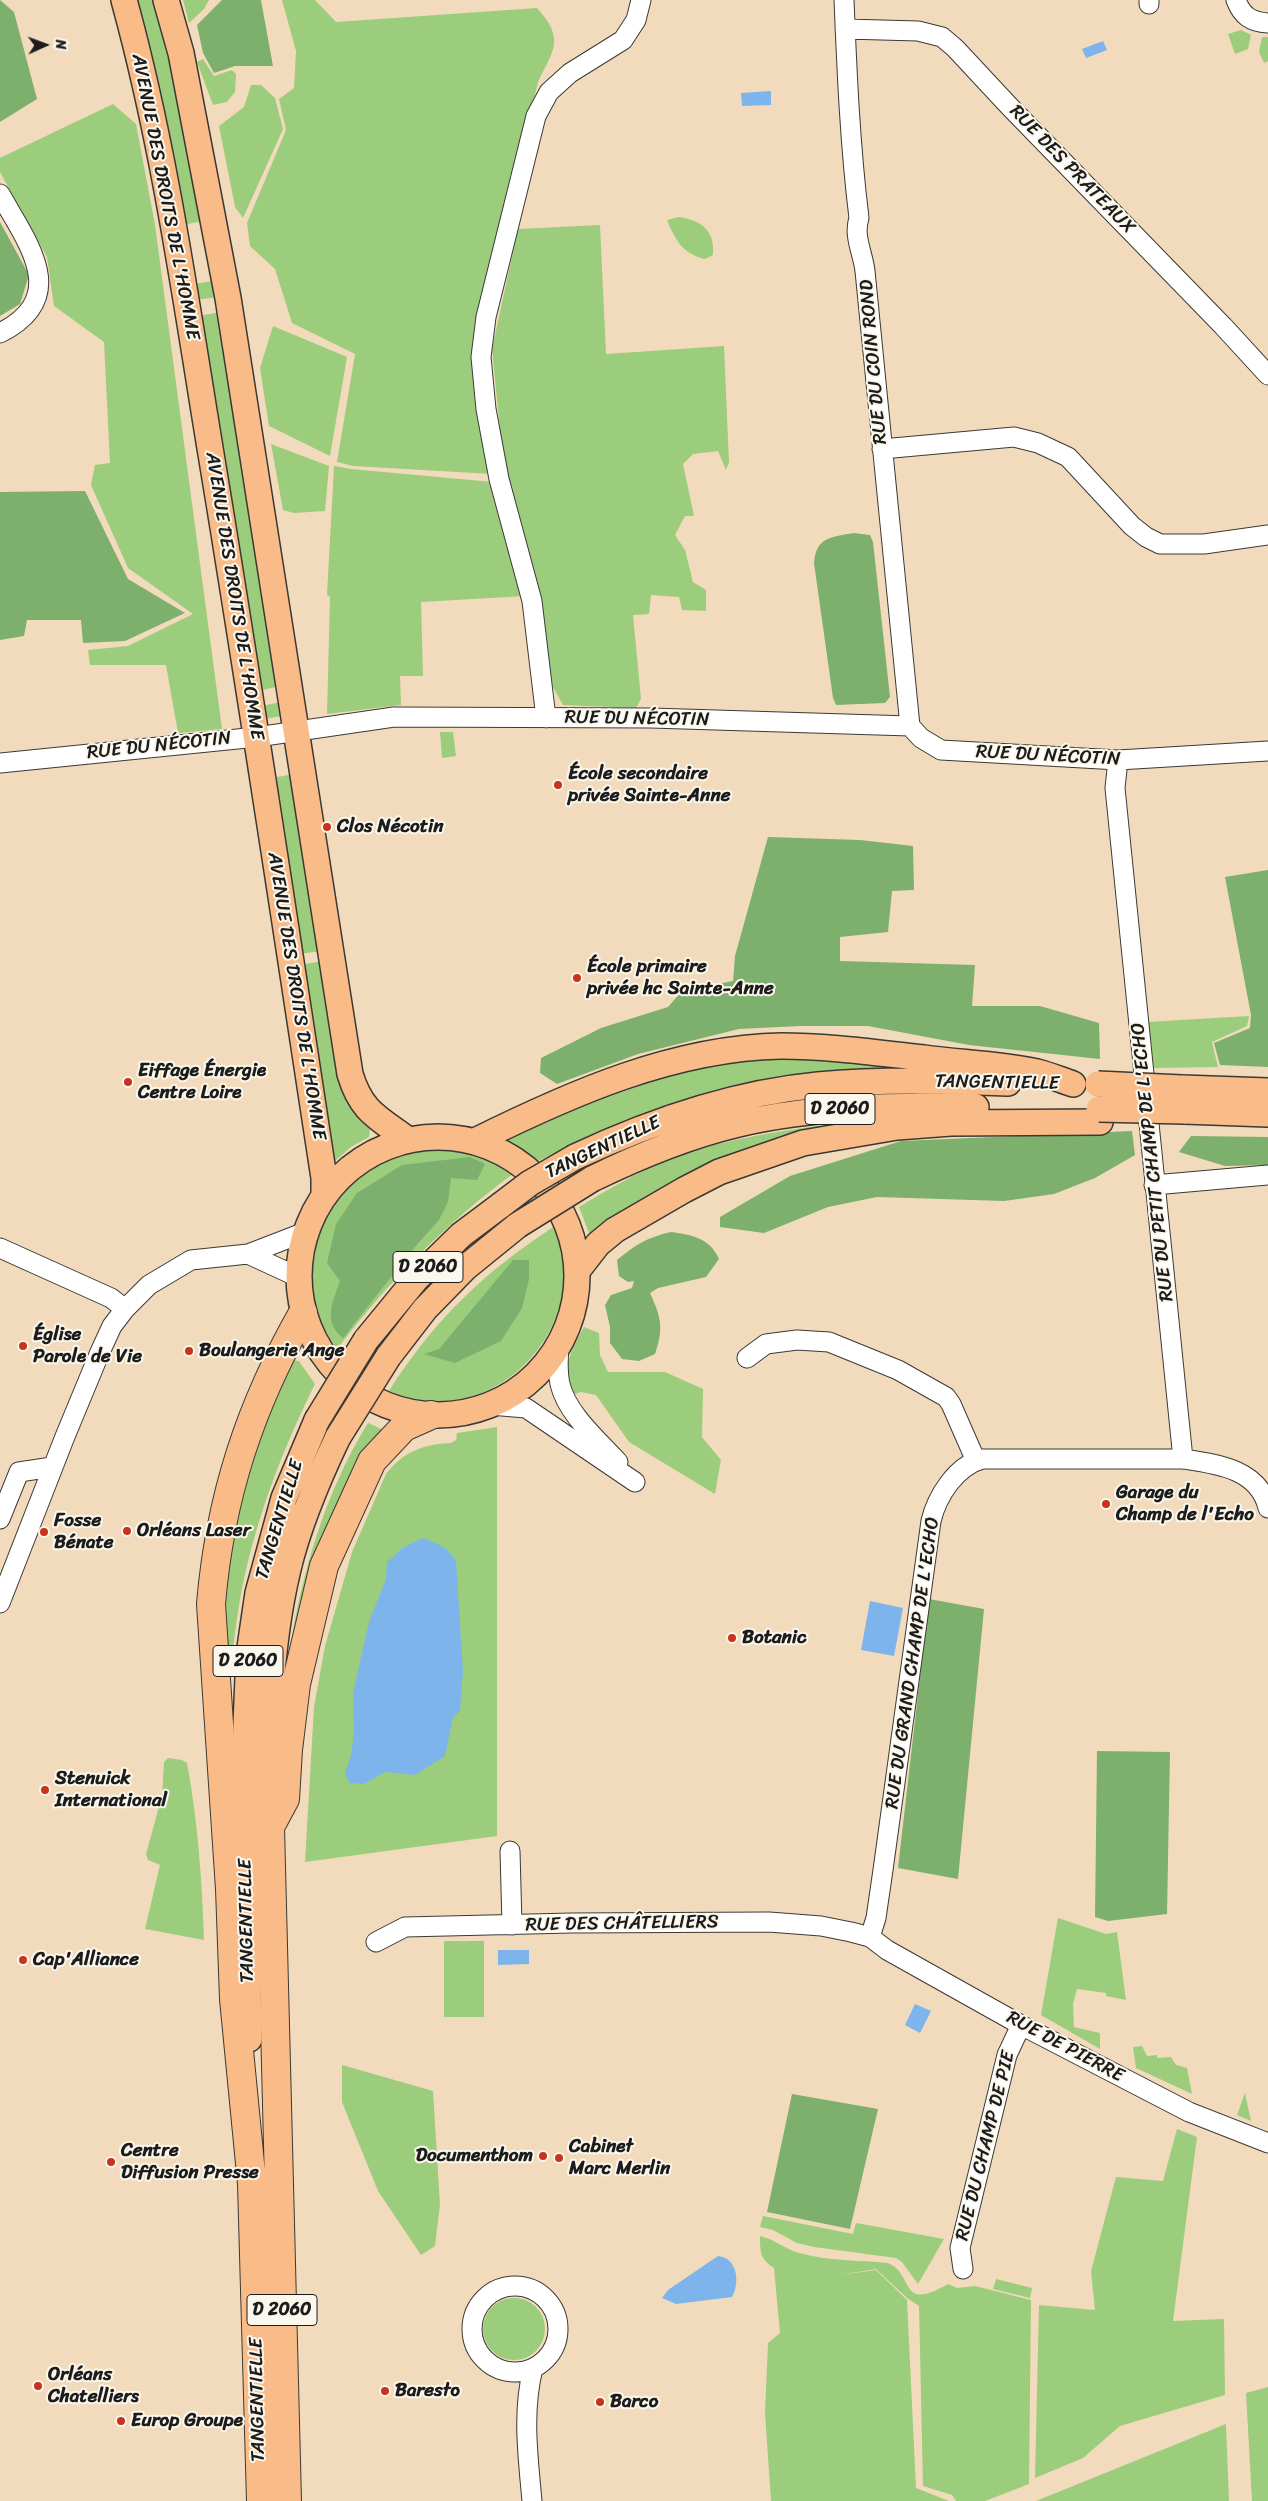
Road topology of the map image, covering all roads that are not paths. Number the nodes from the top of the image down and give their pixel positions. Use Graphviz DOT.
graph roads {
  1 [pos="124,0"];
  2 [pos="166,0"];
  3 [pos="641,0"];
  4 [pos="844,0"];
  5 [pos="1236,0"];
  6 [pos="1268,23"];
  7 [pos="845,29"];
  8 [pos="0,194"];
  9 [pos="222,261"];
  10 [pos="181,268"];
  11 [pos="0,333"];
  12 [pos="1268,375"];
  13 [pos="882,449"];
  14 [pos="1268,535"];
  15 [pos="546,718"];
  16 [pos="910,726"];
  17 [pos="296,731"];
  18 [pos="257,737"];
  19 [pos="1268,751"];
  20 [pos="1118,760"];
  21 [pos="0,763"];
  22 [pos="1073,1084"];
  23 [pos="1268,1091"];
  24 [pos="1183,1100"];
  25 [pos="1268,1114"];
  26 [pos="1099,1115"];
  27 [pos="407,1139"];
  28 [pos="475,1141"];
  29 [pos="1268,1175"];
  30 [pos="1154,1185"];
  31 [pos="324,1195"];
  32 [pos="305,1232"];
  33 [pos="0,1248"];
  34 [pos="248,1254"];
  35 [pos="577,1271"];
  36 [pos="298,1277"];
  37 [pos="125,1310"];
  38 [pos="303,1314"];
  39 [pos="559,1345"];
  40 [pos="747,1358"];
  41 [pos="490,1405"];
  42 [pos="431,1415"];
  43 [pos="1183,1459"];
  44 [pos="976,1461"];
  45 [pos="52,1468"];
  46 [pos="1268,1508"];
  47 [pos="0,1519"];
  48 [pos="0,1603"];
  49 [pos="270,1827"];
  50 [pos="510,1851"];
  51 [pos="512,1925"];
  52 [pos="870,1937"];
  53 [pos="376,1942"];
  54 [pos="1021,2025"];
  55 [pos="1268,2143"];
  56 [pos="252,2184"];
  57 [pos="963,2269"];
  58 [pos="533,2368"];
  59 [pos="499,2369"];
  60 [pos="526,2436"];
  61 [pos="260,2501"];
  62 [pos="287,2501"];
  63 [pos="532,2501"];
  1 -- 10 [label="main road, AVENUE DES DROITS DE L'HOMME"];
  2 -- 9 [label="main road"];
  3 -- 15 [label="street"];
  4 -- 7 [label="street, RUE DU COIN ROND"];
  5 -- 6 [label="street"];
  7 -- 12 [label="street, RUE DES PRATEAUX"];
  7 -- 13 [label="street, RUE DU COIN ROND"];
  8 -- 11 [label="street"];
  9 -- 10 [label="main road"];
  9 -- 17 [label="main road"];
  10 -- 18 [label="main road, AVENUE DES DROITS DE L'HOMME"];
  13 -- 14 [label="street"];
  13 -- 16 [label="street, RUE DU COIN ROND"];
  15 -- 16 [label="street, RUE DU NÉCOTIN"];
  15 -- 17 [label="street, RUE DU NÉCOTIN"];
  16 -- 20 [label="street, RUE DU NÉCOTIN"];
  17 -- 18 [label="street, RUE DU NÉCOTIN"];
  17 -- 27 [label="main road"];
  18 -- 21 [label="street, RUE DU NÉCOTIN"];
  18 -- 31 [label="main road, AVENUE DES DROITS DE L'HOMME"];
  19 -- 20 [label="street, RUE DU NÉCOTIN"];
  20 -- 30 [label="street, RUE DU PETIT CHAMP DE L'ECHO"];
  22 -- 24 [label="main road, TANGENTIELLE / D 2060, bridge"];
  22 -- 28 [label="main road"];
  22 -- 56 [label="main road, TANGENTIELLE / D 2060, bridge"];
  23 -- 24 [label="main road, TANGENTIELLE / D 2060"];
  24 -- 25 [label="main road, TANGENTIELLE / D 2060"];
  24 -- 26 [label="main road, TANGENTIELLE, bridge"];
  26 -- 35 [label="main road"];
  26 -- 49 [label="main road, TANGENTIELLE / D 2060, bridge"];
  27 -- 28 [label="main road"];
  27 -- 31 [label="main road"];
  28 -- 35 [label="main road"];
  29 -- 30 [label="street"];
  30 -- 43 [label="street, RUE DU PETIT CHAMP DE L'ECHO"];
  31 -- 32 [label="main road"];
  32 -- 34 [label="street"];
  32 -- 36 [label="main road"];
  33 -- 37 [label="street"];
  34 -- 36 [label="street"];
  34 -- 37 [label="street"];
  35 -- 39 [label="main road"];
  36 -- 38 [label="main road"];
  37 -- 45 [label="street"];
  38 -- 42 [label="main road"];
  38 -- 56 [label="highway"];
  39 -- 41 [label="main road"];
  39 -- 41 [label="street"];
  40 -- 44 [label="street"];
  41 -- 42 [label="main road"];
  42 -- 49 [label="highway"];
  43 -- 44 [label="street, RUE DU GRAND CHAMP DE L'ECHO"];
  43 -- 46 [label="street"];
  44 -- 52 [label="street, RUE DU GRAND CHAMP DE L'ECHO"];
  45 -- 47 [label="street"];
  45 -- 48 [label="street"];
  49 -- 62 [label="highway, TANGENTIELLE / D 2060"];
  50 -- 51 [label="street"];
  51 -- 52 [label="street, RUE DES CHÂTELLIERS"];
  51 -- 53 [label="street, RUE DES CHÂTELLIERS"];
  52 -- 54 [label="street, RUE DE PIERRE"];
  54 -- 55 [label="street, RUE DE PIERRE"];
  54 -- 57 [label="street, RUE DU CHAMP DE PIE"];
  56 -- 61 [label="highway, TANGENTIELLE / D 2060"];
  58 -- 59 [label="street"];
  58 -- 59 [label="street"];
  58 -- 60 [label="street"];
  59 -- 60 [label="street"];
  60 -- 63 [label="street"];
}
